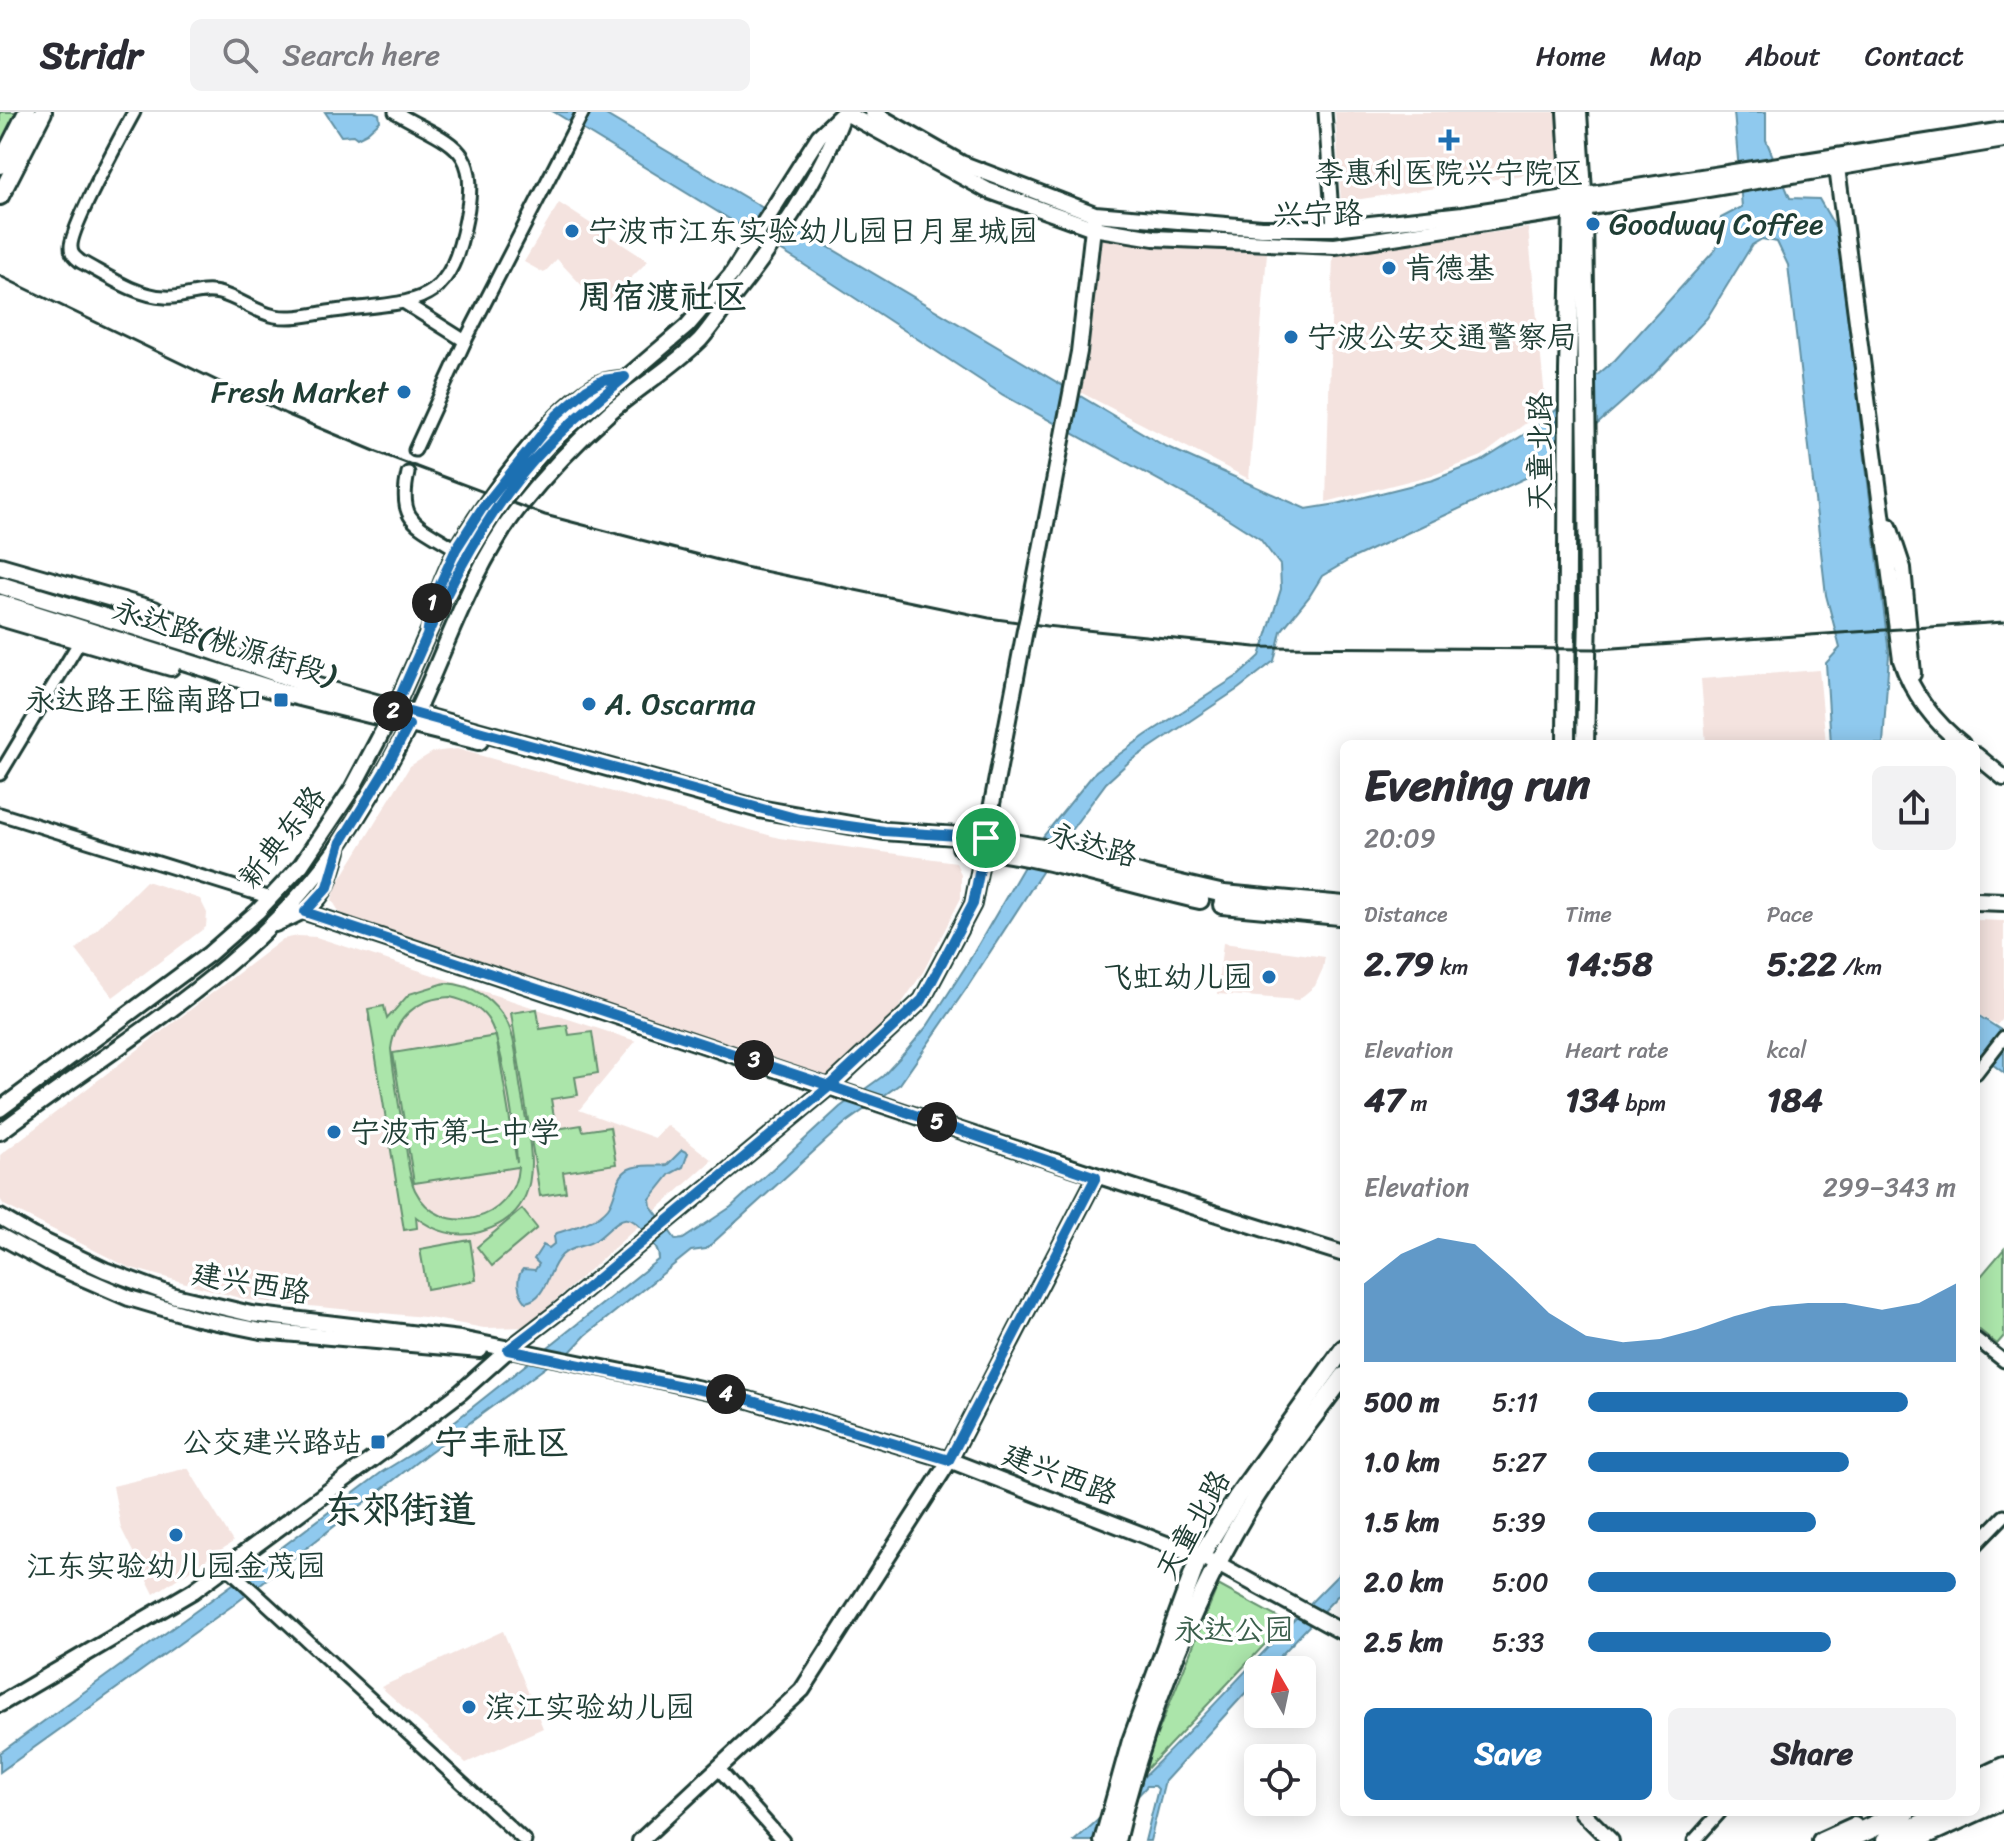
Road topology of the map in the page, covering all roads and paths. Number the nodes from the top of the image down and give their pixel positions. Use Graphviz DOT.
graph roads {
  1 [pos="27,112"];
  2 [pos="43,112"];
  3 [pos="134,112"];
  4 [pos="395,112"];
  5 [pos="583,112"];
  6 [pos="844,112"];
  7 [pos="872,112"];
  8 [pos="1325,112"];
  9 [pos="1566,112"];
  10 [pos="1578,112"];
  11 [pos="2004,130"];
  12 [pos="2004,140"];
  13 [pos="1836,161"];
  14 [pos="0,165"];
  15 [pos="0,196"];
  16 [pos="1578,203"];
  17 [pos="1094,221"];
  18 [pos="1333,228"];
  19 [pos="405,303"];
  20 [pos="465,341"];
  21 [pos="625,377"];
  22 [pos="415,450"];
  23 [pos="408,473"];
  24 [pos="456,549"];
  25 [pos="0,566"];
  26 [pos="0,585"];
  27 [pos="0,603"];
  28 [pos="0,617"];
  29 [pos="427,636"];
  30 [pos="80,641"];
  31 [pos="227,656"];
  32 [pos="255,684"];
  33 [pos="392,714"];
  34 [pos="412,719"];
  35 [pos="1566,740"];
  36 [pos="1585,740"];
  37 [pos="1957,740"];
  38 [pos="1980,758"];
  39 [pos="0,774"];
  40 [pos="2004,778"];
  41 [pos="0,814"];
  42 [pos="341,842"];
  43 [pos="984,844"];
  44 [pos="1070,859"];
  45 [pos="271,898"];
  46 [pos="1980,901"];
  47 [pos="2004,902"];
  48 [pos="1340,905"];
  49 [pos="1980,911"];
  50 [pos="305,912"];
  51 [pos="2004,912"];
  52 [pos="1340,916"];
  53 [pos="267,928"];
  54 [pos="2004,1037"];
  55 [pos="1980,1068"];
  56 [pos="836,1088"];
  57 [pos="0,1109"];
  58 [pos="0,1132"];
  59 [pos="1096,1177"];
  60 [pos="0,1217"];
  61 [pos="0,1236"];
  62 [pos="1340,1253"];
  63 [pos="1980,1342"];
  64 [pos="514,1351"];
  65 [pos="1340,1354"];
  66 [pos="2004,1361"];
  67 [pos="1340,1382"];
  68 [pos="949,1460"];
  69 [pos="2004,1516"];
  70 [pos="1980,1541"];
  71 [pos="1201,1557"];
  72 [pos="1218,1564"];
  73 [pos="229,1568"];
  74 [pos="1340,1631"];
  75 [pos="0,1704"];
  76 [pos="2004,1759"];
  77 [pos="718,1768"];
  78 [pos="2004,1768"];
  79 [pos="1980,1769"];
  80 [pos="1980,1779"];
  81 [pos="2004,1787"];
  82 [pos="1980,1798"];
  83 [pos="2004,1800"];
  84 [pos="1980,1811"];
  85 [pos="1586,1816"];
  86 [pos="1716,1816"];
  87 [pos="1876,1816"];
  88 [pos="1896,1816"];
  89 [pos="1941,1816"];
  90 [pos="1969,1816"];
  91 [pos="1108,1838"];
  92 [pos="525,1841"];
  93 [pos="640,1841"];
  94 [pos="783,1841"];
  95 [pos="1611,1841"];
  96 [pos="1694,1841"];
  97 [pos="1821,1841"];
  98 [pos="1842,1841"];
  99 [pos="1887,1841"];
  100 [pos="1914,1841"];
  1 -- 14 [label="main road"];
  2 -- 15 [label="main road"];
  3 -- 19 [label="street"];
  4 -- 19 [label="street"];
  5 -- 20 [label="street"];
  6 -- 17 [label="street, 兴宁路"];
  6 -- 21 [label="street, 新典东路"];
  6 -- 34 [label="street, 新典东路"];
  7 -- 17 [label="street, 兴宁路"];
  8 -- 18 [label="street"];
  9 -- 16 [label="main road, 天童北路"];
  10 -- 16 [label="main road"];
  11 -- 13 [label="street"];
  12 -- 13 [label="street"];
  13 -- 16 [label="street, 兴宁路"];
  13 -- 37 [label="street"];
  16 -- 17 [label="street, 兴宁路"];
  16 -- 18 [label="street, 兴宁路"];
  16 -- 35 [label="main road, 天童北路"];
  16 -- 36 [label="main road, 天童北路"];
  17 -- 18 [label="street, 兴宁路"];
  17 -- 43 [label="street"];
  19 -- 20 [label="street"];
  20 -- 22 [label="street"];
  21 -- 24 [label="street"];
  21 -- 29 [label="street, 新典东路"];
  23 -- 24 [label="street"];
  24 -- 29 [label="street"];
  25 -- 31 [label="main road"];
  26 -- 31 [label="main road, 永达路(桃源街段)"];
  27 -- 32 [label="main road, 永达路(桃源街段)"];
  28 -- 30 [label="main road"];
  29 -- 33 [label="street, 新典东路"];
  30 -- 32 [label="main road"];
  30 -- 39 [label="street"];
  31 -- 33 [label="main road, 永达路(桃源街段)"];
  32 -- 33 [label="main road, 永达路(桃源街段)"];
  33 -- 34 [label="main road, 永达路(桃源街段)"];
  33 -- 45 [label="street, 新典东路"];
  34 -- 42 [label="street, 新典东路"];
  34 -- 43 [label="main road, 永达路"];
  38 -- 40 [label="street"];
  41 -- 45 [label="street"];
  42 -- 50 [label="street"];
  42 -- 53 [label="street, 新典东路"];
  43 -- 44 [label="main road, 永达路"];
  43 -- 56 [label="street"];
  44 -- 48 [label="main road, 永达路"];
  44 -- 52 [label="main road, 永达路"];
  45 -- 57 [label="street, 新典东路"];
  46 -- 47 [label="main road"];
  49 -- 51 [label="main road"];
  50 -- 53 [label="street"];
  50 -- 56 [label="street"];
  53 -- 58 [label="street, 新典东路"];
  54 -- 55 [label="street"];
  56 -- 59 [label="street"];
  56 -- 64 [label="street"];
  59 -- 62 [label="street"];
  59 -- 68 [label="street"];
  60 -- 64 [label="street, 建兴西路"];
  61 -- 64 [label="street, 建兴西路"];
  63 -- 66 [label="street"];
  64 -- 68 [label="street, 建兴西路"];
  64 -- 73 [label="street"];
  65 -- 71 [label="main road, 天童北路"];
  67 -- 72 [label="main road, 天童北路"];
  68 -- 71 [label="street, 建兴西路"];
  68 -- 77 [label="street"];
  69 -- 70 [label="street"];
  71 -- 72 [label="street, 建兴西路"];
  71 -- 91 [label="main road, 天童北路"];
  72 -- 74 [label="street, 建兴西路"];
  72 -- 91 [label="main road, 天童北路"];
  73 -- 75 [label="street"];
  73 -- 92 [label="street"];
  76 -- 79 [label="main road"];
  77 -- 93 [label="street"];
  77 -- 94 [label="street"];
  78 -- 80 [label="highway"];
  81 -- 82 [label="highway"];
  83 -- 84 [label="main road"];
  85 -- 95 [label="street"];
  86 -- 96 [label="street"];
  87 -- 97 [label="main road"];
  88 -- 98 [label="highway"];
  89 -- 99 [label="highway"];
  90 -- 100 [label="main road"];
}
